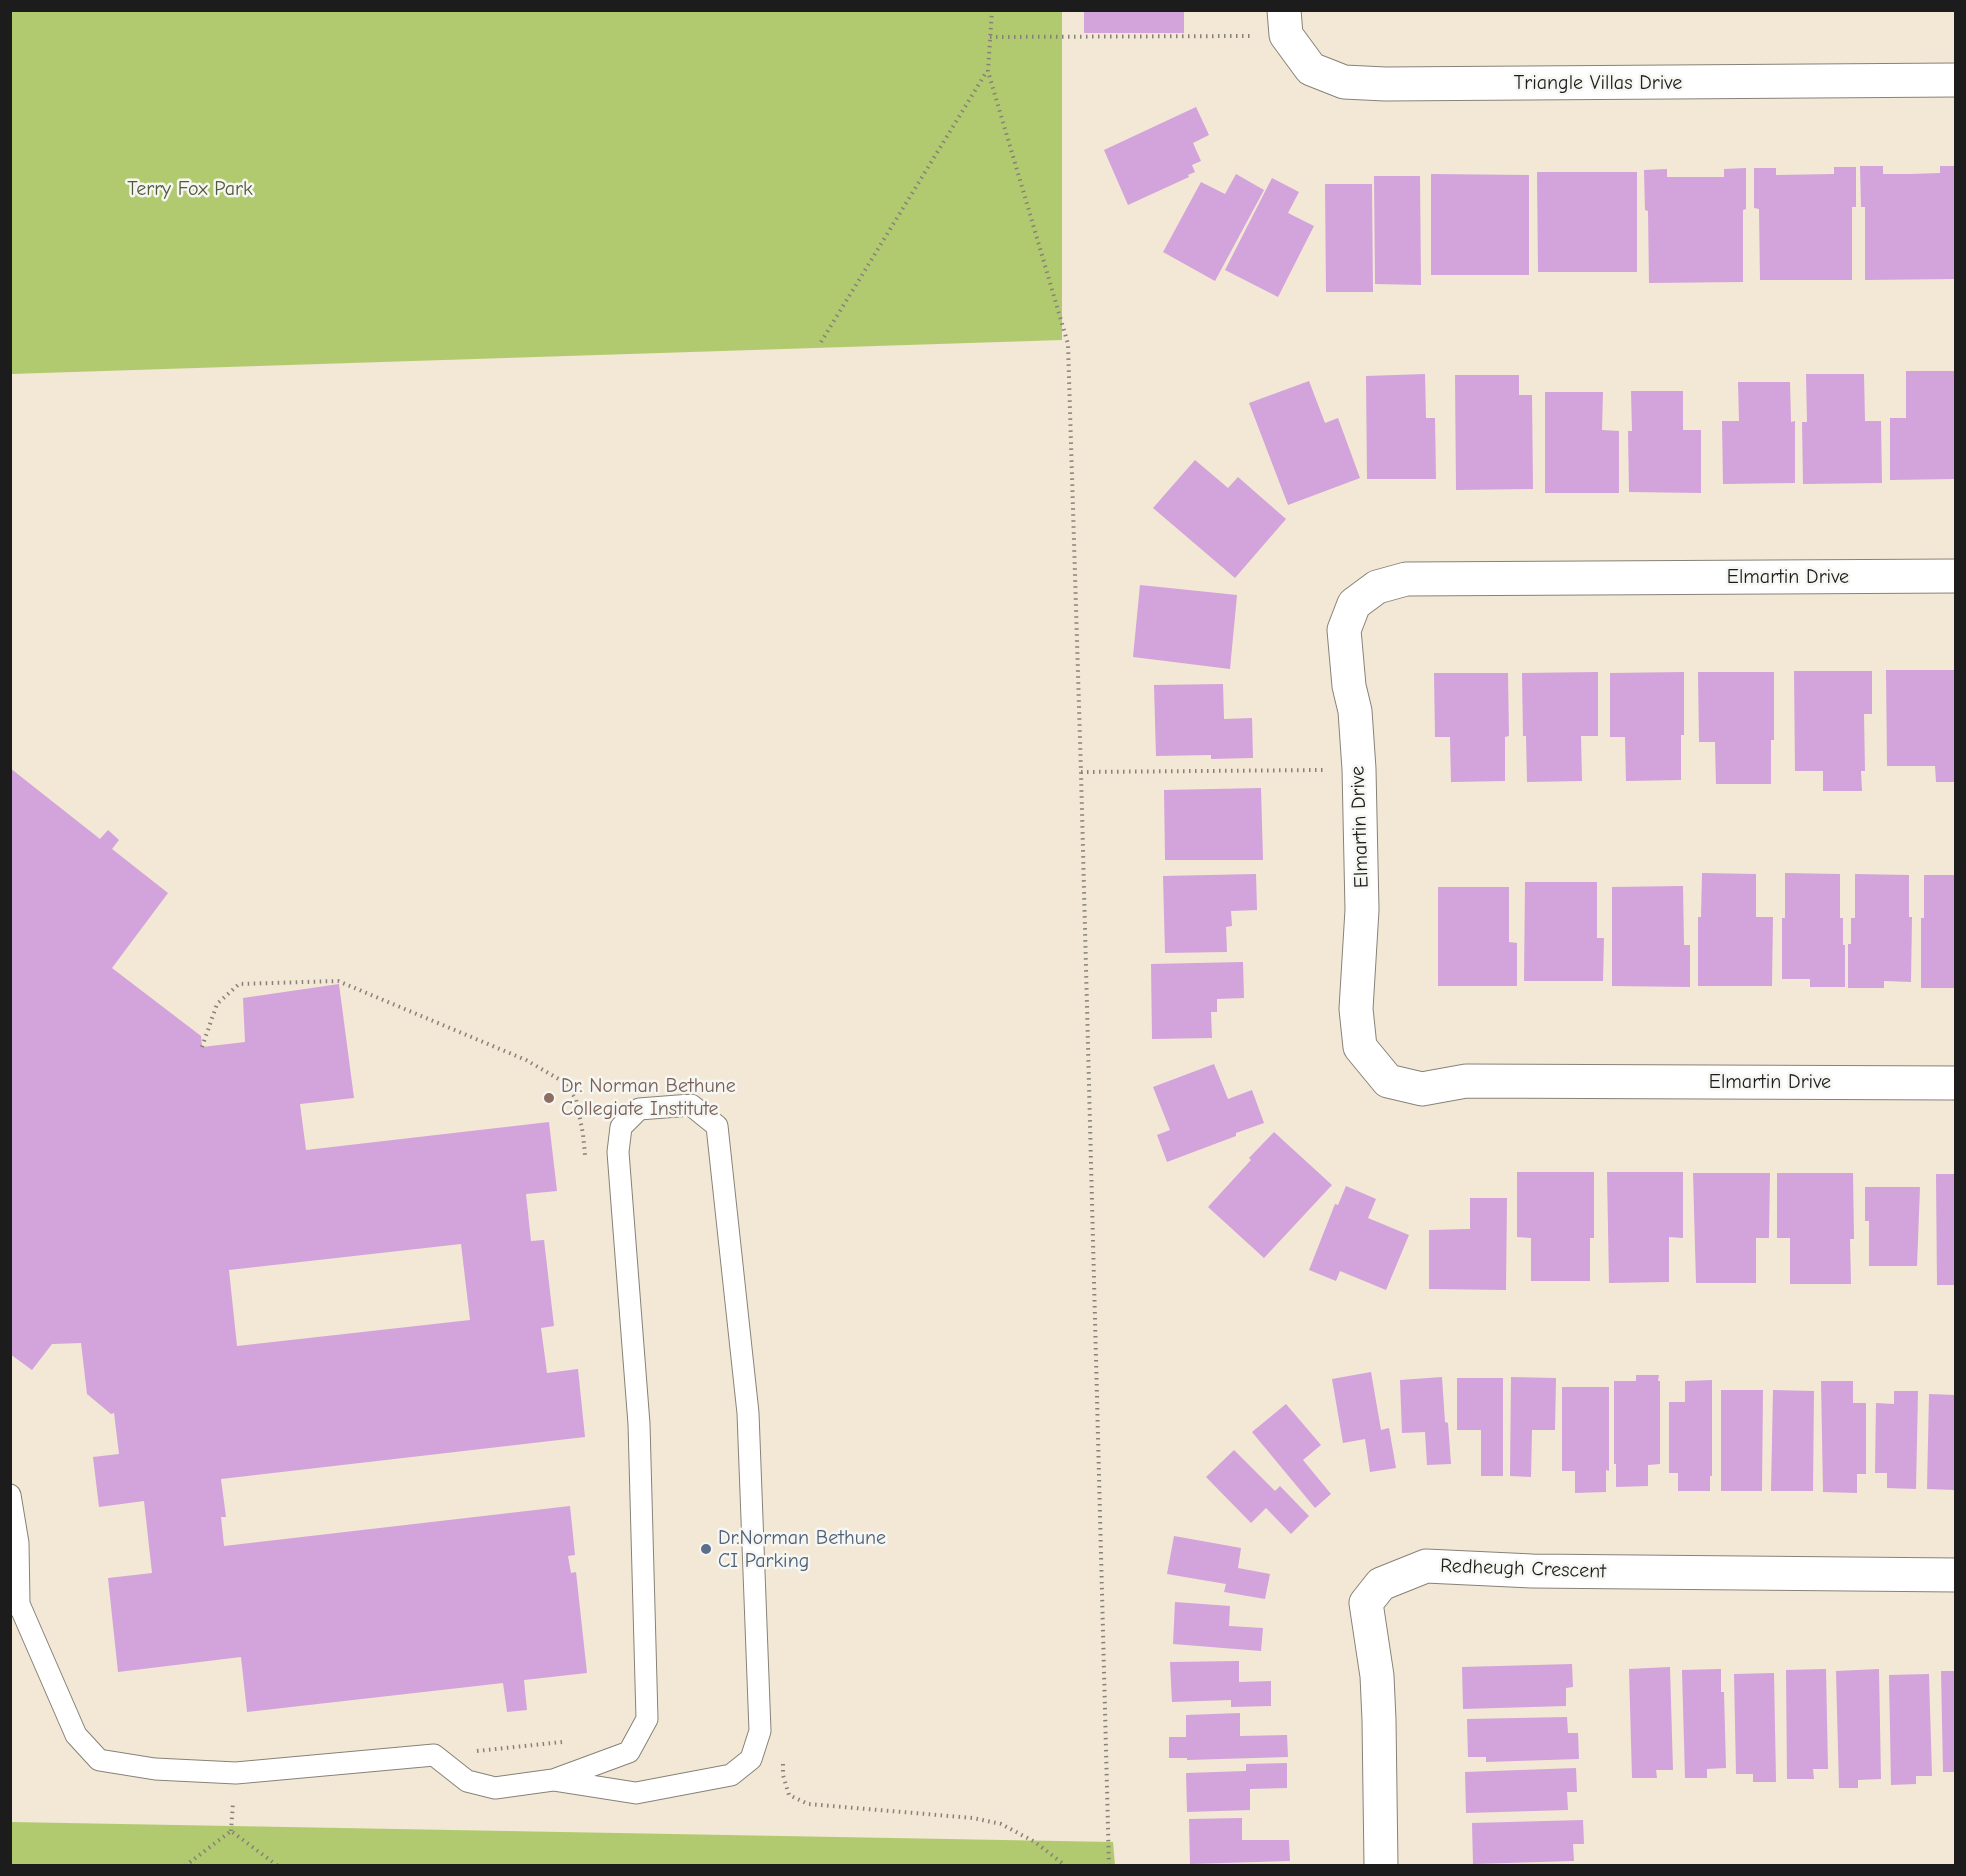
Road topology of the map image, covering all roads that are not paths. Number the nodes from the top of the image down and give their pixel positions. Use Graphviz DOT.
graph roads {
  1 [pos="1285,23"];
  2 [pos="1956,80"];
  3 [pos="1956,576"];
  4 [pos="1956,1083"];
  5 [pos="10,1495"];
  6 [pos="1956,1575"];
  7 [pos="15,1604"];
  8 [pos="553,1780"];
  9 [pos="1381,1866"];
  1 -- 2 [label="street, Triangle Villas Drive"];
  3 -- 4 [label="street, Elmartin Drive"];
  5 -- 7 [label="lane"];
  6 -- 9 [label="street, Redheugh Crescent"];
  7 -- 8 [label="lane"];
  8 -- 8 [label="lane"];
}
